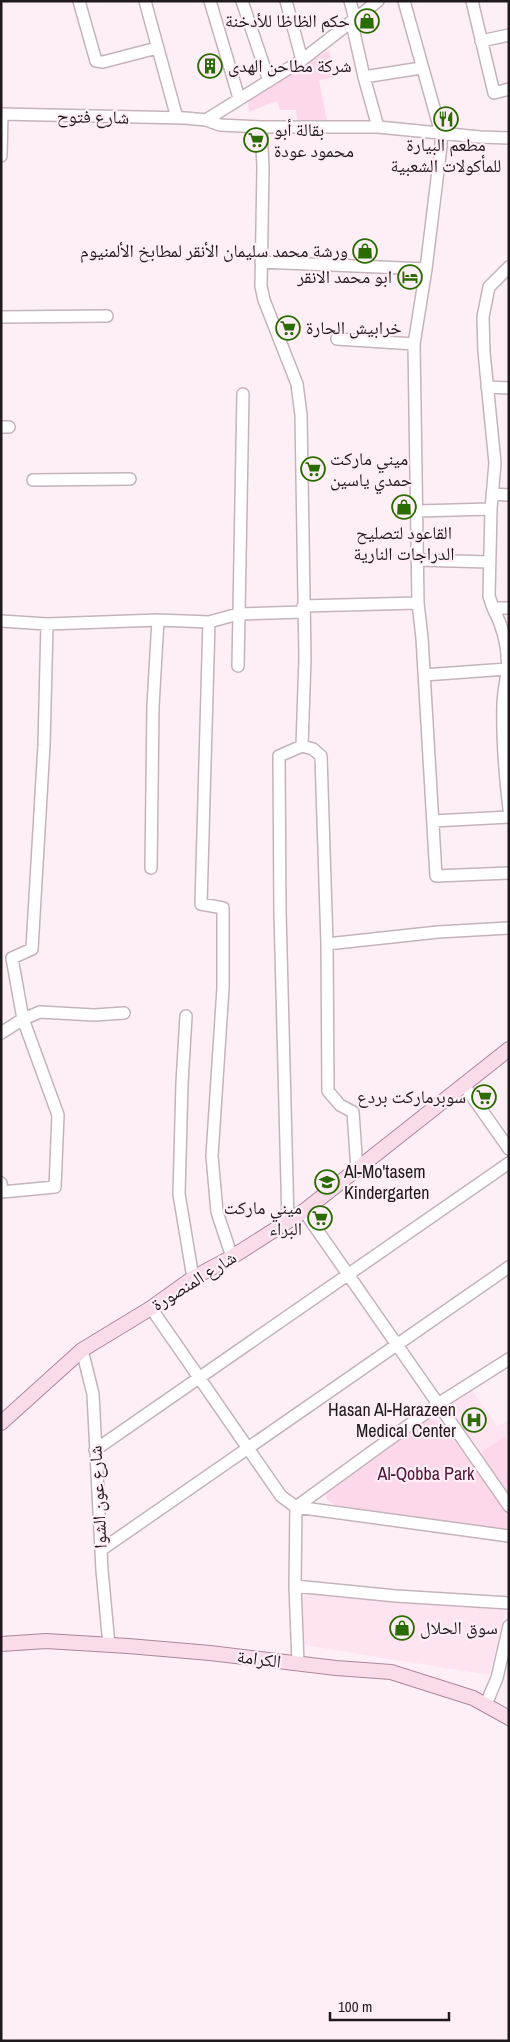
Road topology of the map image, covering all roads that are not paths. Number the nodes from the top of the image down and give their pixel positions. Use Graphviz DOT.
graph roads {
  1 [pos="79,1"];
  2 [pos="145,1"];
  3 [pos="210,1"];
  4 [pos="242,1"];
  5 [pos="286,1"];
  6 [pos="350,1"];
  7 [pos="378,1"];
  8 [pos="404,1"];
  9 [pos="472,1"];
  10 [pos="354,19"];
  11 [pos="509,34"];
  12 [pos="480,41"];
  13 [pos="157,48"];
  14 [pos="302,60"];
  15 [pos="421,68"];
  16 [pos="364,78"];
  17 [pos="269,82"];
  18 [pos="509,89"];
  19 [pos="239,98"];
  20 [pos="2,114"];
  21 [pos="181,118"];
  22 [pos="206,120"];
  23 [pos="262,127"];
  24 [pos="378,127"];
  25 [pos="441,133"];
  26 [pos="509,138"];
  27 [pos="1,156"];
  28 [pos="262,262"];
  29 [pos="509,267"];
  30 [pos="426,269"];
  31 [pos="107,316"];
  32 [pos="1,317"];
  33 [pos="337,339"];
  34 [pos="414,344"];
  35 [pos="487,387"];
  36 [pos="509,388"];
  37 [pos="243,394"];
  38 [pos="130,479"];
  39 [pos="33,480"];
  40 [pos="492,494"];
  41 [pos="509,495"];
  42 [pos="491,509"];
  43 [pos="417,511"];
  44 [pos="417,560"];
  45 [pos="489,562"];
  46 [pos="418,603"];
  47 [pos="492,608"];
  48 [pos="509,608"];
  49 [pos="303,609"];
  50 [pos="238,614"];
  51 [pos="158,620"];
  52 [pos="1,622"];
  53 [pos="209,622"];
  54 [pos="47,624"];
  55 [pos="238,666"];
  56 [pos="507,669"];
  57 [pos="424,675"];
  58 [pos="506,705"];
  59 [pos="302,746"];
  60 [pos="509,809"];
  61 [pos="509,817"];
  62 [pos="433,821"];
  63 [pos="151,868"];
  64 [pos="509,873"];
  65 [pos="509,928"];
  66 [pos="327,944"];
  67 [pos="124,1013"];
  68 [pos="186,1016"];
  69 [pos="23,1019"];
  70 [pos="1,1032"];
  71 [pos="509,1049"];
  72 [pos="464,1085"];
  73 [pos="509,1149"];
  74 [pos="509,1164"];
  75 [pos="357,1170"];
  76 [pos="1,1184"];
  77 [pos="304,1211"];
  78 [pos="288,1222"];
  79 [pos="232,1257"];
  80 [pos="509,1267"];
  81 [pos="348,1274"];
  82 [pos="193,1278"];
  83 [pos="151,1308"];
  84 [pos="396,1345"];
  85 [pos="82,1350"];
  86 [pos="509,1359"];
  87 [pos="200,1376"];
  88 [pos="438,1404"];
  89 [pos="1,1423"];
  90 [pos="248,1448"];
  91 [pos="95,1450"];
  92 [pos="509,1506"];
  93 [pos="296,1507"];
  94 [pos="509,1536"];
  95 [pos="101,1550"];
  96 [pos="295,1586"];
  97 [pos="509,1603"];
  98 [pos="509,1626"];
  99 [pos="1,1644"];
  100 [pos="109,1645"];
  101 [pos="298,1664"];
  102 [pos="486,1704"];
  103 [pos="509,1718"];
  1 -- 13 [label="street"];
  2 -- 13 [label="street"];
  3 -- 19 [label="street"];
  4 -- 17 [label="street"];
  5 -- 14 [label="street"];
  6 -- 10 [label="street"];
  7 -- 10 [label="street"];
  8 -- 15 [label="street"];
  9 -- 12 [label="street"];
  10 -- 14 [label="street"];
  10 -- 16 [label="street"];
  11 -- 12 [label="street"];
  12 -- 18 [label="street"];
  13 -- 21 [label="street"];
  14 -- 17 [label="street"];
  15 -- 16 [label="street"];
  15 -- 25 [label="street"];
  16 -- 24 [label="street"];
  17 -- 19 [label="street"];
  19 -- 22 [label="street"];
  20 -- 21 [label="street, شارع فتوح"];
  20 -- 27 [label="street"];
  21 -- 22 [label="street, شارع فتوح"];
  22 -- 23 [label="street, شارع فتوح"];
  23 -- 24 [label="street, شارع فتوح"];
  23 -- 28 [label="street"];
  24 -- 25 [label="street, شارع فتوح"];
  25 -- 26 [label="street, شارع فتوح"];
  25 -- 30 [label="street"];
  28 -- 30 [label="street"];
  28 -- 49 [label="street"];
  29 -- 35 [label="street"];
  30 -- 34 [label="street"];
  31 -- 32 [label="street"];
  33 -- 34 [label="street"];
  34 -- 43 [label="street"];
  35 -- 36 [label="street"];
  35 -- 40 [label="street"];
  37 -- 50 [label="street"];
  38 -- 39 [label="street"];
  40 -- 41 [label="street"];
  40 -- 42 [label="street"];
  42 -- 43 [label="street"];
  42 -- 45 [label="street"];
  43 -- 44 [label="street"];
  44 -- 45 [label="street"];
  44 -- 46 [label="street"];
  45 -- 47 [label="street"];
  46 -- 49 [label="street"];
  46 -- 57 [label="street"];
  47 -- 48 [label="street"];
  47 -- 56 [label="street"];
  49 -- 50 [label="street"];
  49 -- 59 [label="street"];
  50 -- 53 [label="street"];
  50 -- 55 [label="street"];
  51 -- 53 [label="street"];
  51 -- 54 [label="street"];
  51 -- 63 [label="street"];
  52 -- 54 [label="street"];
  53 -- 79 [label="street"];
  54 -- 69 [label="street"];
  56 -- 57 [label="street"];
  56 -- 58 [label="street"];
  57 -- 62 [label="street"];
  58 -- 60 [label="street"];
  59 -- 66 [label="street"];
  59 -- 78 [label="street"];
  61 -- 62 [label="street"];
  62 -- 64 [label="street"];
  65 -- 66 [label="street"];
  66 -- 75 [label="street"];
  67 -- 69 [label="street"];
  68 -- 82 [label="street"];
  69 -- 70 [label="street"];
  69 -- 76 [label="street"];
  71 -- 72 [label="main road, شارع المنصورة"];
  72 -- 73 [label="street"];
  72 -- 75 [label="main road, شارع المنصورة"];
  74 -- 81 [label="street"];
  75 -- 77 [label="main road, شارع المنصورة"];
  77 -- 78 [label="main road, شارع المنصورة"];
  77 -- 81 [label="street"];
  78 -- 79 [label="main road, شارع المنصورة"];
  79 -- 82 [label="main road, شارع المنصورة"];
  80 -- 84 [label="street"];
  81 -- 84 [label="street"];
  81 -- 87 [label="street"];
  82 -- 83 [label="main road, شارع المنصورة"];
  83 -- 85 [label="main road, شارع المنصورة"];
  83 -- 87 [label="street"];
  84 -- 88 [label="street"];
  84 -- 90 [label="street"];
  85 -- 89 [label="main road, شارع المنصورة"];
  85 -- 91 [label="street, شارع عون الشوا"];
  86 -- 88 [label="street"];
  87 -- 90 [label="street"];
  87 -- 91 [label="street"];
  88 -- 92 [label="street"];
  88 -- 93 [label="street"];
  90 -- 93 [label="street"];
  90 -- 95 [label="street"];
  91 -- 95 [label="street, شارع عون الشوا"];
  93 -- 94 [label="street"];
  93 -- 96 [label="street"];
  95 -- 100 [label="street, شارع عون الشوا"];
  96 -- 97 [label="street"];
  96 -- 101 [label="street"];
  98 -- 102 [label="street"];
  99 -- 100 [label="main road, الكرامة"];
  100 -- 101 [label="main road, الكرامة"];
  101 -- 102 [label="main road, الكرامة"];
  102 -- 103 [label="main road, الكرامة"];
}
